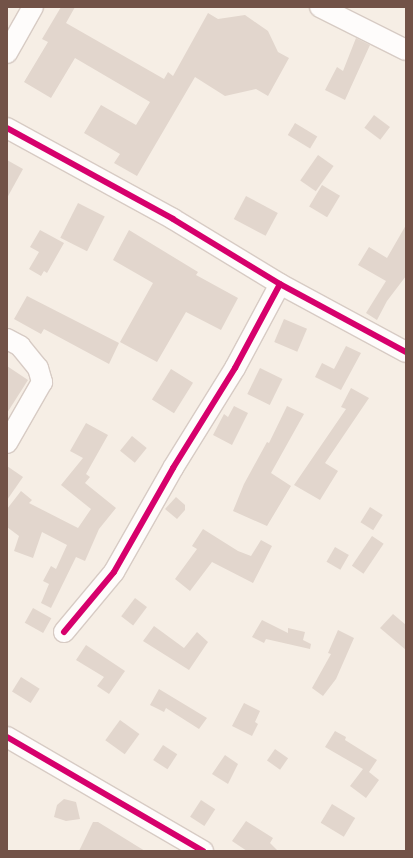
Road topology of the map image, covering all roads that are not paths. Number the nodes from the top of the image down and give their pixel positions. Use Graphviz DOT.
graph roads {
  1 [pos="33,7"];
  2 [pos="320,7"];
  3 [pos="406,50"];
  4 [pos="7,53"];
  5 [pos="7,128"];
  6 [pos="280,284"];
  7 [pos="7,339"];
  8 [pos="406,352"];
  9 [pos="7,443"];
  10 [pos="64,632"];
  11 [pos="7,737"];
  12 [pos="203,851"];
  1 -- 4 [label="street"];
  2 -- 3 [label="street"];
  5 -- 6 [label="street"];
  6 -- 8 [label="street"];
  6 -- 10 [label="street"];
  7 -- 9 [label="street"];
  11 -- 12 [label="street"];
}
